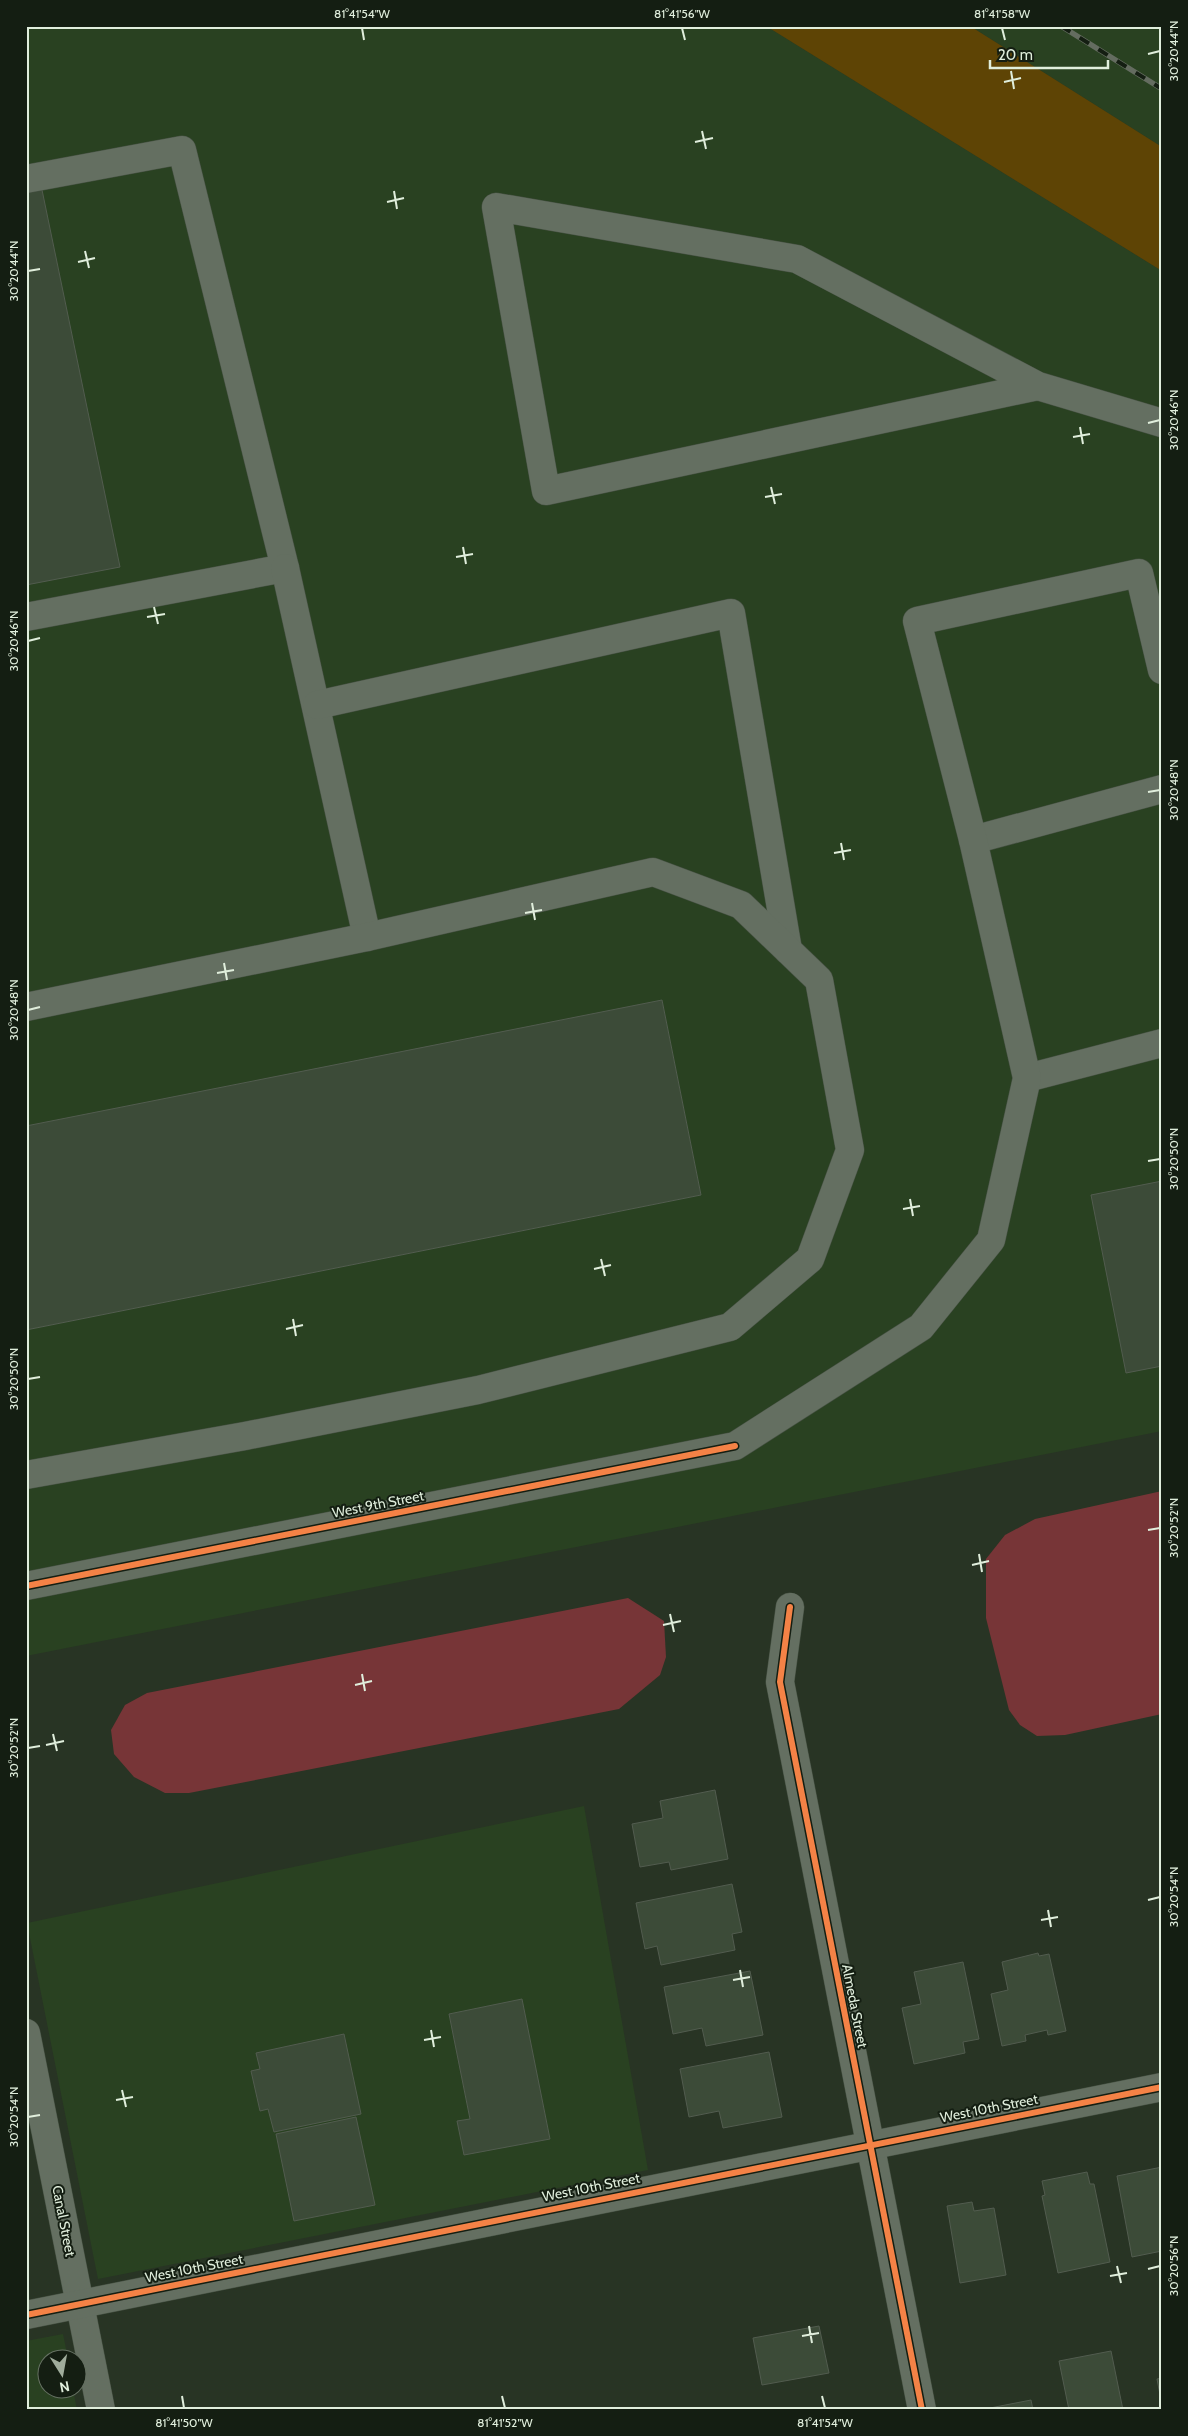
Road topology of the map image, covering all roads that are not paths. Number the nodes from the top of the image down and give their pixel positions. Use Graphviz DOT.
graph roads {
  1 [pos="26,179"];
  2 [pos="1038,386"];
  3 [pos="1162,423"];
  4 [pos="285,568"];
  5 [pos="26,617"];
  6 [pos="1162,670"];
  7 [pos="317,705"];
  8 [pos="1162,790"];
  9 [pos="973,840"];
  10 [pos="367,937"];
  11 [pos="788,950"];
  12 [pos="26,1007"];
  13 [pos="1162,1043"];
  14 [pos="1027,1078"];
  15 [pos="26,1475"];
  16 [pos="26,1586"];
  17 [pos="790,1607"];
  18 [pos="26,2032"];
  19 [pos="1162,2087"];
  20 [pos="870,2144"];
  21 [pos="81,2303"];
  22 [pos="26,2315"];
  23 [pos="101,2410"];
  24 [pos="922,2410"];
  1 -- 4 [label="street"];
  2 -- 2 [label="street"];
  2 -- 3 [label="street"];
  4 -- 5 [label="street"];
  4 -- 7 [label="street"];
  6 -- 9 [label="street"];
  7 -- 10 [label="street"];
  7 -- 11 [label="street"];
  8 -- 9 [label="street"];
  9 -- 14 [label="street"];
  10 -- 11 [label="street"];
  10 -- 12 [label="street"];
  11 -- 15 [label="street"];
  13 -- 14 [label="street"];
  14 -- 16 [label="street, West 9th Street"];
  17 -- 20 [label="street, Almeda Street"];
  18 -- 21 [label="street, Canal Street"];
  19 -- 20 [label="street, West 10th Street"];
  20 -- 21 [label="street, West 10th Street"];
  20 -- 24 [label="street, Almeda Street"];
  21 -- 22 [label="street, West 10th Street"];
  21 -- 23 [label="street, Canal Street"];
}
